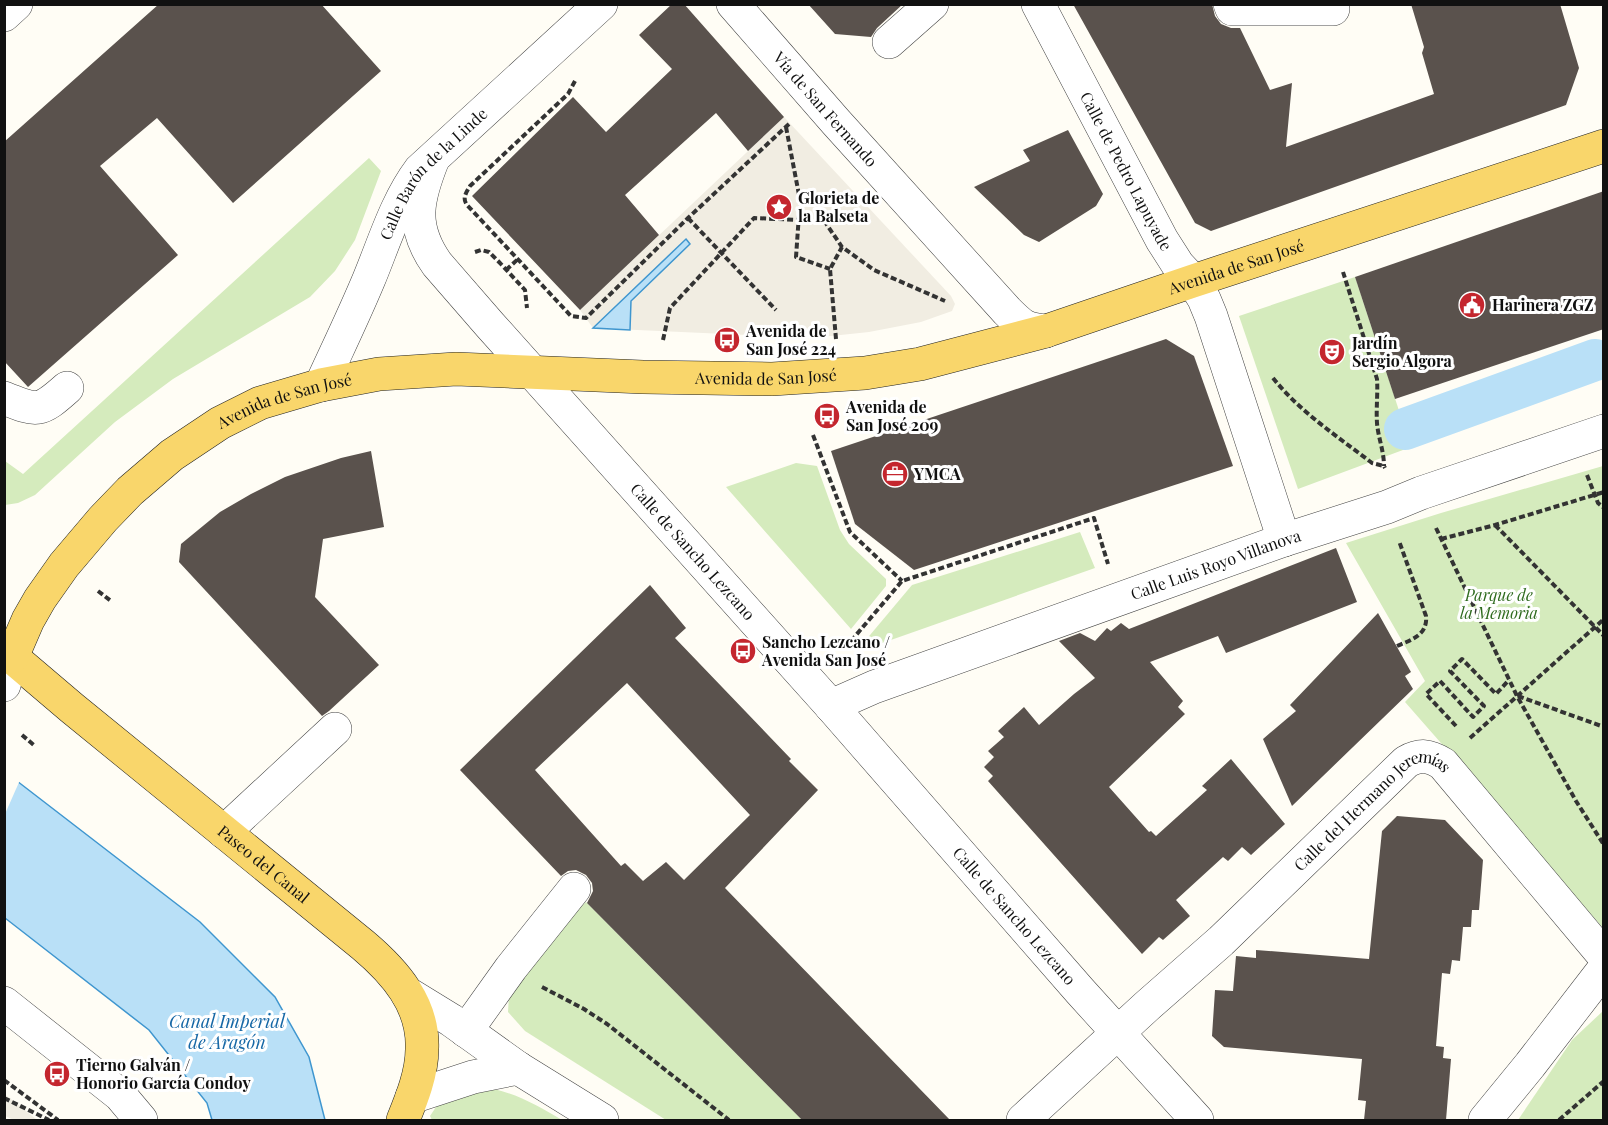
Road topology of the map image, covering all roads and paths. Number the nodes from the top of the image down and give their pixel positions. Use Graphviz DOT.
graph roads {
  1 [pos="16,4"];
  2 [pos="601,4"];
  3 [pos="733,4"];
  4 [pos="932,4"];
  5 [pos="1038,4"];
  6 [pos="1230,4"];
  7 [pos="1333,9"];
  8 [pos="4,15"];
  9 [pos="889,42"];
  10 [pos="577,77"];
  11 [pos="791,122"];
  12 [pos="786,127"];
  13 [pos="1604,146"];
  14 [pos="433,159"];
  15 [pos="688,218"];
  16 [pos="799,220"];
  17 [pos="842,247"];
  18 [pos="489,252"];
  19 [pos="721,253"];
  20 [pos="518,259"];
  21 [pos="1341,266"];
  22 [pos="830,269"];
  23 [pos="506,270"];
  24 [pos="1193,281"];
  25 [pos="953,304"];
  26 [pos="776,310"];
  27 [pos="528,317"];
  28 [pos="1046,331"];
  29 [pos="662,342"];
  30 [pos="837,347"];
  31 [pos="533,373"];
  32 [pos="1272,376"];
  33 [pos="321,385"];
  34 [pos="67,388"];
  35 [pos="4,398"];
  36 [pos="1604,431"];
  37 [pos="813,435"];
  38 [pos="1384,466"];
  39 [pos="1586,472"];
  40 [pos="1389,474"];
  41 [pos="1604,492"];
  42 [pos="1596,494"];
  43 [pos="1387,507"];
  44 [pos="1604,508"];
  45 [pos="1434,524"];
  46 [pos="1495,525"];
  47 [pos="1441,538"];
  48 [pos="1284,540"];
  49 [pos="1111,574"];
  50 [pos="902,582"];
  51 [pos="98,591"];
  52 [pos="111,601"];
  53 [pos="1604,619"];
  54 [pos="1595,627"];
  55 [pos="1604,636"];
  56 [pos="851,641"];
  57 [pos="1397,646"];
  58 [pos="6,659"];
  59 [pos="1509,680"];
  60 [pos="1517,696"];
  61 [pos="831,706"];
  62 [pos="1604,727"];
  63 [pos="335,729"];
  64 [pos="1460,732"];
  65 [pos="22,735"];
  66 [pos="1464,743"];
  67 [pos="35,746"];
  68 [pos="224,832"];
  69 [pos="1604,845"];
  70 [pos="574,889"];
  71 [pos="1604,956"];
  72 [pos="511,968"];
  73 [pos="1604,969"];
  74 [pos="407,993"];
  75 [pos="4,1003"];
  76 [pos="466,1031"];
  77 [pos="1118,1033"];
  78 [pos="518,1068"];
  79 [pos="4,1080"];
  80 [pos="1604,1081"];
  81 [pos="4,1098"];
  82 [pos="408,1109"];
  83 [pos="49,1120"];
  84 [pos="58,1120"];
  85 [pos="141,1120"];
  86 [pos="602,1120"];
  87 [pos="729,1120"];
  88 [pos="1023,1120"];
  89 [pos="1197,1120"];
  90 [pos="1485,1120"];
  91 [pos="1559,1120"];
  1 -- 8 [label="street"];
  2 -- 14 [label="street, Calle Barón de la Linde"];
  3 -- 28 [label="street, Vía de San Fernando"];
  4 -- 9 [label="street"];
  5 -- 24 [label="street, Calle de Pedro Lapuyade"];
  6 -- 7 [label="street"];
  10 -- 20 [label="path, Calle Barón de la Linde"];
  11 -- 12 [label="path"];
  12 -- 15 [label="path"];
  12 -- 16 [label="path"];
  13 -- 24 [label="main road, Avenida de San José"];
  14 -- 31 [label="street, Calle de Sancho Lezcano"];
  14 -- 33 [label="street, Calle Barón de la Linde"];
  15 -- 19 [label="path"];
  15 -- 20 [label="path"];
  16 -- 17 [label="path"];
  16 -- 19 [label="path"];
  16 -- 22 [label="path"];
  17 -- 22 [label="path"];
  17 -- 25 [label="path"];
  18 -- 23 [label="path"];
  19 -- 26 [label="path"];
  19 -- 29 [label="path"];
  20 -- 23 [label="path"];
  21 -- 38 [label="path"];
  22 -- 30 [label="path"];
  23 -- 27 [label="path"];
  24 -- 28 [label="main road, Avenida de San José"];
  24 -- 48 [label="street, Calle de Pedro Lapuyade"];
  28 -- 31 [label="main road, Avenida de San José"];
  31 -- 33 [label="main road, Avenida de San José"];
  31 -- 61 [label="street, Calle de Sancho Lezcano"];
  32 -- 38 [label="path"];
  33 -- 58 [label="main road, Avenida de San José"];
  34 -- 35 [label="street"];
  36 -- 43 [label="street, Calle Luis Royo Villanova"];
  37 -- 50 [label="path"];
  38 -- 40 [label="path"];
  39 -- 42 [label="path"];
  41 -- 42 [label="path"];
  42 -- 44 [label="path"];
  42 -- 46 [label="path"];
  43 -- 48 [label="street, Calle Luis Royo Villanova"];
  43 -- 57 [label="path"];
  45 -- 47 [label="path"];
  46 -- 47 [label="path"];
  46 -- 54 [label="path"];
  47 -- 59 [label="path"];
  48 -- 61 [label="street, Calle Luis Royo Villanova"];
  49 -- 50 [label="path"];
  50 -- 56 [label="path"];
  51 -- 52 [label="path"];
  53 -- 54 [label="path"];
  54 -- 55 [label="path"];
  54 -- 60 [label="path"];
  58 -- 68 [label="main road, Paseo del Canal"];
  59 -- 60 [label="path"];
  59 -- 64 [label="path"];
  60 -- 62 [label="path"];
  60 -- 66 [label="path"];
  60 -- 69 [label="path"];
  61 -- 77 [label="street, Calle de Sancho Lezcano"];
  63 -- 68 [label="street"];
  65 -- 67 [label="path"];
  68 -- 74 [label="main road, Paseo del Canal"];
  70 -- 72 [label="street"];
  71 -- 77 [label="street, Calle del Hermano Jeremías"];
  72 -- 76 [label="street"];
  72 -- 87 [label="path"];
  73 -- 90 [label="street"];
  74 -- 76 [label="street"];
  74 -- 82 [label="main road, Paseo del Canal"];
  75 -- 85 [label="street"];
  76 -- 78 [label="street"];
  77 -- 88 [label="street, Calle del Hermano Jeremías"];
  77 -- 89 [label="street, Calle de Sancho Lezcano"];
  78 -- 82 [label="street"];
  78 -- 86 [label="street"];
  79 -- 84 [label="path"];
  80 -- 91 [label="path"];
  81 -- 83 [label="path"];
}
